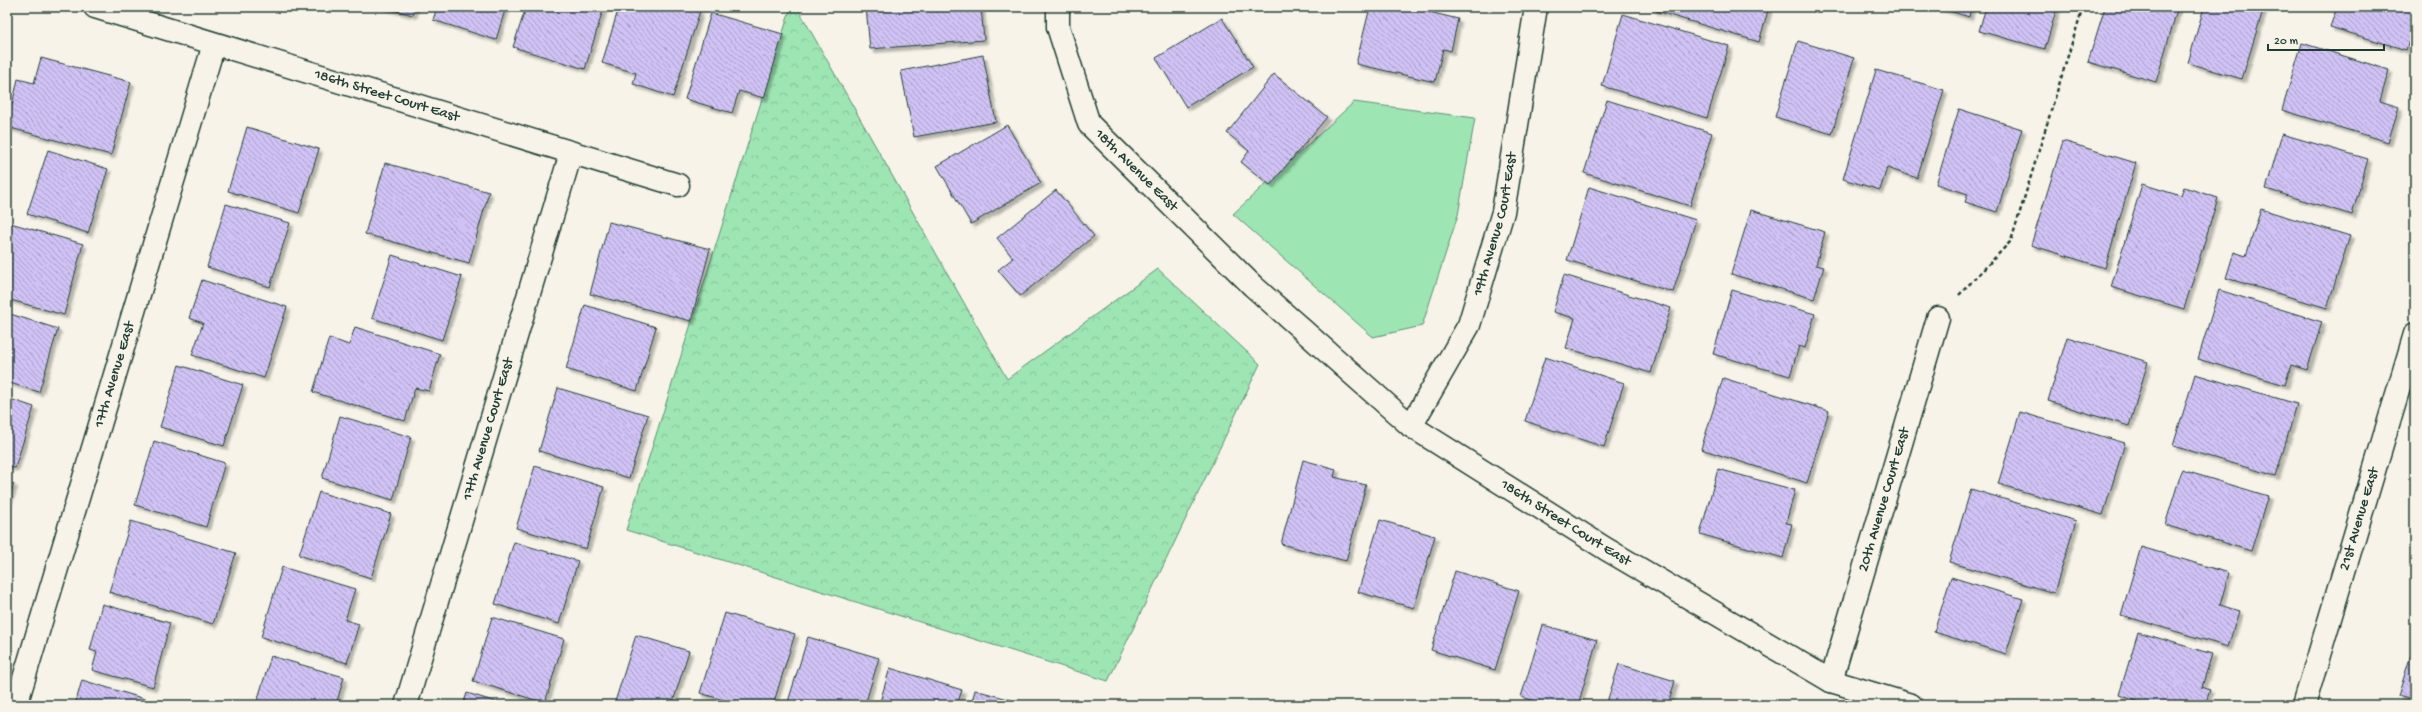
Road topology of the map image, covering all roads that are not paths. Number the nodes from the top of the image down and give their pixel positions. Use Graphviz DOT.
graph roads {
  1 [pos="95,7"];
  2 [pos="1058,7"];
  3 [pos="1536,7"];
  4 [pos="214,44"];
  5 [pos="571,154"];
  6 [pos="678,186"];
  7 [pos="1254,286"];
  8 [pos="1938,318"];
  9 [pos="2415,334"];
  10 [pos="1411,426"];
  11 [pos="1830,681"];
  12 [pos="16,705"];
  13 [pos="406,705"];
  14 [pos="1911,705"];
  15 [pos="2304,705"];
  1 -- 4 [label="street, 186th Street Court East"];
  2 -- 7 [label="street, 18th Avenue East"];
  3 -- 10 [label="street, 19th Avenue Court East"];
  4 -- 5 [label="street, 186th Street Court East"];
  4 -- 12 [label="street, 17th Avenue East"];
  5 -- 6 [label="street, 186th Street Court East"];
  5 -- 13 [label="street, 17th Avenue Court East"];
  7 -- 10 [label="street, 186th Street Court East"];
  8 -- 11 [label="street, 20th Avenue Court East"];
  9 -- 15 [label="street, 21st Avenue East"];
  10 -- 11 [label="street, 186th Street Court East"];
  11 -- 14 [label="street, 186th Street Court East"];
}
